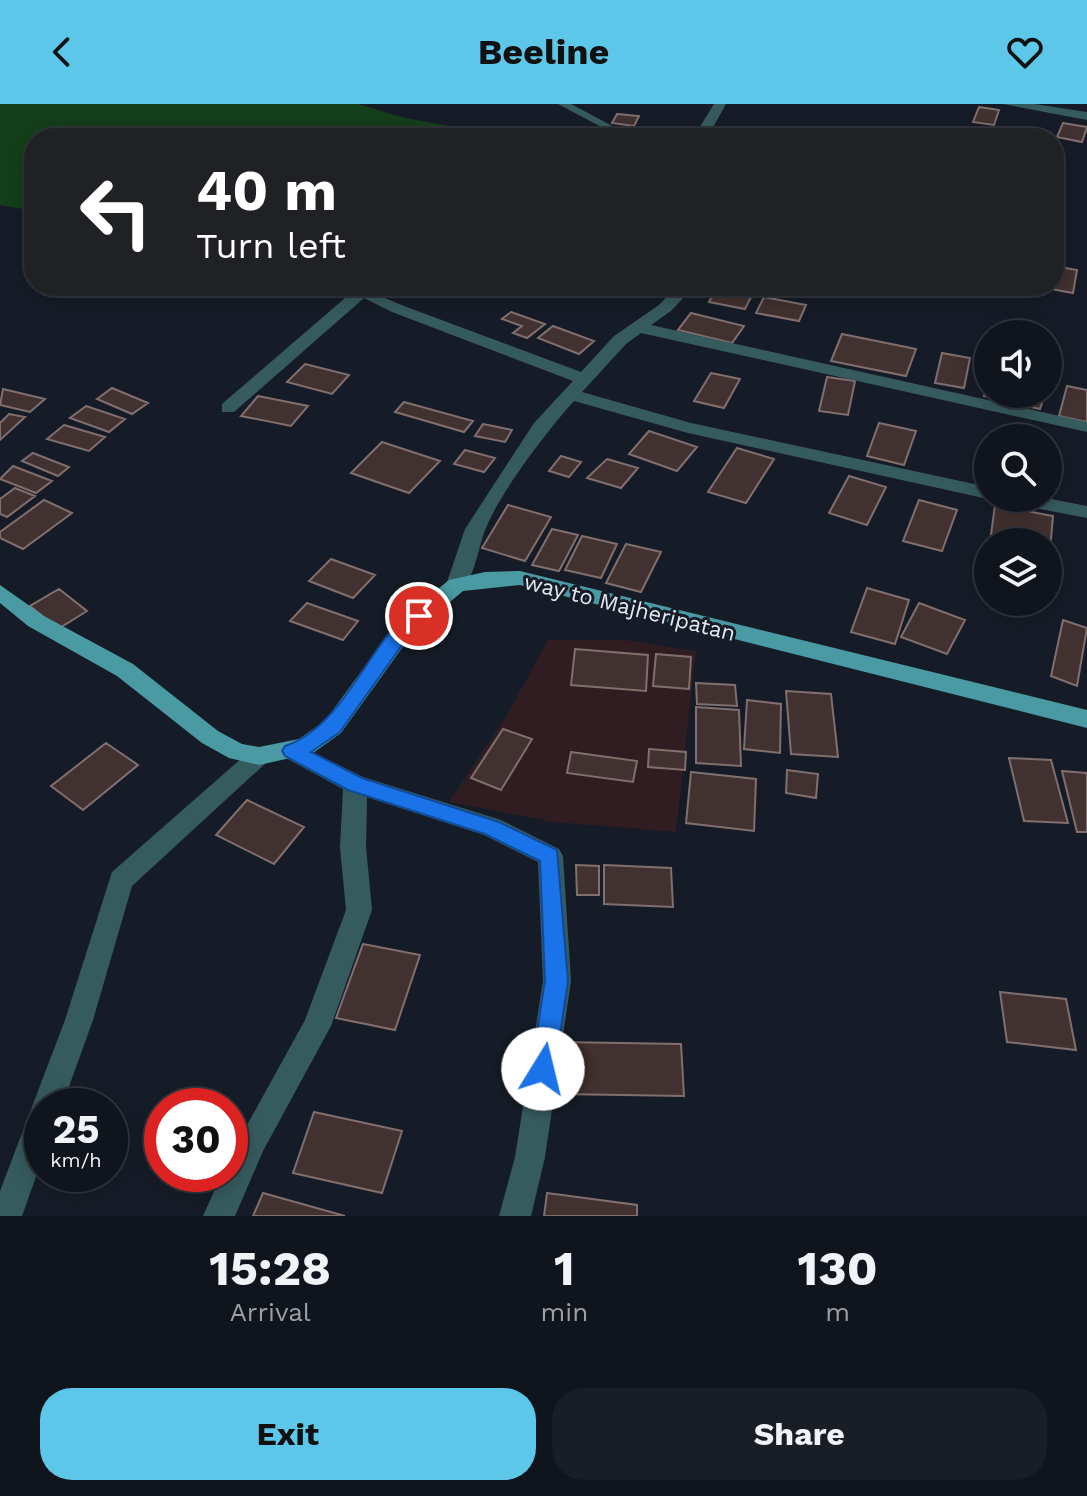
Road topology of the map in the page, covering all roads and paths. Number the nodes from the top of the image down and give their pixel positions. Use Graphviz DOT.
graph roads {
  1 [pos="563,104"];
  2 [pos="720,104"];
  3 [pos="1009,104"];
  4 [pos="1087,116"];
  5 [pos="610,128"];
  6 [pos="706,128"];
  7 [pos="356,296"];
  8 [pos="371,296"];
  9 [pos="676,296"];
  10 [pos="637,327"];
  11 [pos="584,379"];
  12 [pos="569,394"];
  13 [pos="228,408"];
  14 [pos="1087,427"];
  15 [pos="974,490"];
  16 [pos="1062,507"];
  17 [pos="1087,512"];
  18 [pos="456,585"];
  19 [pos="0,592"];
  20 [pos="1087,719"];
  21 [pos="292,751"];
  22 [pos="259,756"];
  23 [pos="355,784"];
  24 [pos="54,1088"];
  25 [pos="24,1168"];
  26 [pos="6,1216"];
  27 [pos="219,1216"];
  28 [pos="515,1216"];
  1 -- 5 [label="lane"];
  2 -- 6 [label="street"];
  3 -- 4 [label="street"];
  7 -- 13 [label="street"];
  8 -- 11 [label="street"];
  9 -- 10 [label="street"];
  10 -- 11 [label="street"];
  10 -- 14 [label="street"];
  11 -- 12 [label="street"];
  12 -- 15 [label="street"];
  12 -- 18 [label="street"];
  16 -- 17 [label="street"];
  18 -- 20 [label="main road, way to Majheripatan"];
  18 -- 21 [label="main road"];
  19 -- 22 [label="main road"];
  21 -- 22 [label="main road"];
  21 -- 23 [label="street"];
  22 -- 24 [label="street"];
  23 -- 27 [label="street"];
  23 -- 28 [label="street"];
  25 -- 26 [label="street"];
}
